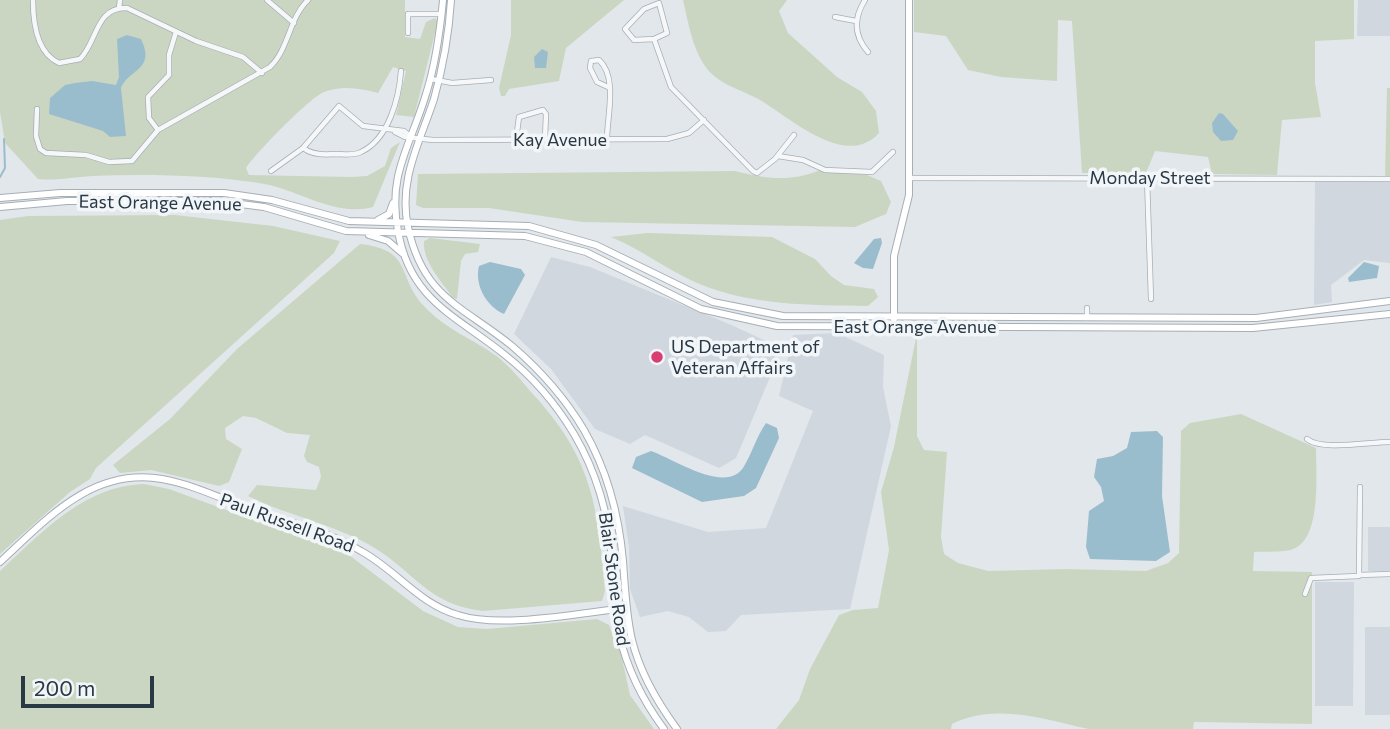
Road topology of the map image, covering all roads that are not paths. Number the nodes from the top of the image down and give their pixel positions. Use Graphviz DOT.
graph roads {
  1 [pos="33,0"];
  2 [pos="120,0"];
  3 [pos="267,0"];
  4 [pos="308,0"];
  5 [pos="443,0"];
  6 [pos="451,0"];
  7 [pos="865,0"];
  8 [pos="909,0"];
  9 [pos="120,8"];
  10 [pos="442,14"];
  11 [pos="835,17"];
  12 [pos="856,20"];
  13 [pos="294,23"];
  14 [pos="176,32"];
  15 [pos="408,33"];
  16 [pos="654,39"];
  17 [pos="869,52"];
  18 [pos="401,71"];
  19 [pos="262,73"];
  20 [pos="430,79"];
  21 [pos="491,80"];
  22 [pos="439,81"];
  23 [pos="608,87"];
  24 [pos="37,109"];
  25 [pos="704,120"];
  26 [pos="158,130"];
  27 [pos="382,130"];
  28 [pos="794,135"];
  29 [pos="410,136"];
  30 [pos="419,138"];
  31 [pos="607,139"];
  32 [pos="516,140"];
  33 [pos="545,140"];
  34 [pos="303,148"];
  35 [pos="893,152"];
  36 [pos="777,156"];
  37 [pos="271,171"];
  38 [pos="909,177"];
  39 [pos="1147,178"];
  40 [pos="1390,179"];
  41 [pos="110,193"];
  42 [pos="395,194"];
  43 [pos="0,198"];
  44 [pos="110,201"];
  45 [pos="0,207"];
  46 [pos="374,221"];
  47 [pos="396,221"];
  48 [pos="407,222"];
  49 [pos="354,232"];
  50 [pos="398,232"];
  51 [pos="409,232"];
  52 [pos="432,233"];
  53 [pos="406,259"];
  54 [pos="418,259"];
  55 [pos="681,289"];
  56 [pos="676,298"];
  57 [pos="1151,299"];
  58 [pos="1390,301"];
  59 [pos="1087,309"];
  60 [pos="1390,314"];
  61 [pos="894,318"];
  62 [pos="1087,318"];
  63 [pos="894,327"];
  64 [pos="1087,328"];
  65 [pos="550,383"];
  66 [pos="542,390"];
  67 [pos="1307,439"];
  68 [pos="1390,442"];
  69 [pos="1360,487"];
  70 [pos="0,562"];
  71 [pos="1359,575"];
  72 [pos="1390,575"];
  73 [pos="1305,594"];
  74 [pos="626,608"];
  75 [pos="615,609"];
  76 [pos="664,729"];
  77 [pos="677,729"];
  1 -- 9 [label="street"];
  2 -- 9 [label="street"];
  3 -- 13 [label="street"];
  4 -- 13 [label="street"];
  5 -- 10 [label="street, Blair Stone Road"];
  6 -- 22 [label="street, Blair Stone Road"];
  7 -- 12 [label="street"];
  8 -- 38 [label="street"];
  9 -- 14 [label="street"];
  10 -- 15 [label="street"];
  10 -- 20 [label="street, Blair Stone Road"];
  11 -- 12 [label="street"];
  12 -- 17 [label="street"];
  13 -- 19 [label="street"];
  14 -- 19 [label="street"];
  14 -- 26 [label="street"];
  16 -- 16 [label="street"];
  16 -- 25 [label="street"];
  18 -- 27 [label="street"];
  19 -- 26 [label="street"];
  20 -- 22 [label="street"];
  20 -- 29 [label="street, Blair Stone Road"];
  21 -- 22 [label="street"];
  22 -- 30 [label="street, Blair Stone Road"];
  23 -- 23 [label="street"];
  23 -- 31 [label="street"];
  24 -- 26 [label="street"];
  25 -- 31 [label="street, Kay Avenue"];
  25 -- 36 [label="street"];
  27 -- 29 [label="street, Kay Avenue"];
  27 -- 34 [label="street"];
  27 -- 34 [label="street, Kay Avenue"];
  28 -- 36 [label="street"];
  29 -- 30 [label="street, Kay Avenue"];
  29 -- 42 [label="street, Blair Stone Road"];
  30 -- 32 [label="street, Kay Avenue"];
  30 -- 48 [label="street, Blair Stone Road"];
  31 -- 33 [label="street, Kay Avenue"];
  32 -- 33 [label="street, Kay Avenue"];
  32 -- 33 [label="street"];
  34 -- 37 [label="street"];
  35 -- 36 [label="street"];
  38 -- 39 [label="street, Monday Street"];
  38 -- 61 [label="street"];
  39 -- 40 [label="street, Monday Street"];
  39 -- 57 [label="street"];
  41 -- 43 [label="street, East Orange Avenue"];
  41 -- 44 [label="street"];
  41 -- 46 [label="street, East Orange Avenue"];
  42 -- 46 [label="street"];
  42 -- 47 [label="street, Blair Stone Road"];
  44 -- 45 [label="street, East Orange Avenue"];
  44 -- 49 [label="street, East Orange Avenue"];
  46 -- 47 [label="street, East Orange Avenue"];
  47 -- 48 [label="street, East Orange Avenue"];
  47 -- 50 [label="street, Blair Stone Road"];
  48 -- 51 [label="street, Blair Stone Road"];
  48 -- 55 [label="street, East Orange Avenue"];
  49 -- 50 [label="street, East Orange Avenue"];
  49 -- 53 [label="street"];
  50 -- 51 [label="street, East Orange Avenue"];
  50 -- 53 [label="street, Blair Stone Road"];
  51 -- 52 [label="street, East Orange Avenue"];
  51 -- 54 [label="street, Blair Stone Road"];
  52 -- 54 [label="street"];
  52 -- 56 [label="street, East Orange Avenue"];
  53 -- 66 [label="street, Blair Stone Road"];
  54 -- 65 [label="street, Blair Stone Road"];
  55 -- 56 [label="street"];
  55 -- 61 [label="street, East Orange Avenue"];
  56 -- 63 [label="street, East Orange Avenue"];
  58 -- 62 [label="street, East Orange Avenue"];
  59 -- 62 [label="street"];
  60 -- 64 [label="street, East Orange Avenue"];
  61 -- 62 [label="street, East Orange Avenue"];
  61 -- 63 [label="street"];
  62 -- 64 [label="street"];
  63 -- 64 [label="street, East Orange Avenue"];
  65 -- 66 [label="street"];
  65 -- 74 [label="street, Blair Stone Road"];
  66 -- 75 [label="street, Blair Stone Road"];
  67 -- 68 [label="street"];
  69 -- 71 [label="street"];
  70 -- 75 [label="street, Paul Russell Road"];
  71 -- 72 [label="street"];
  71 -- 73 [label="street"];
  74 -- 75 [label="street, Paul Russell Road"];
  74 -- 77 [label="street, Blair Stone Road"];
  75 -- 76 [label="street, Blair Stone Road"];
}
